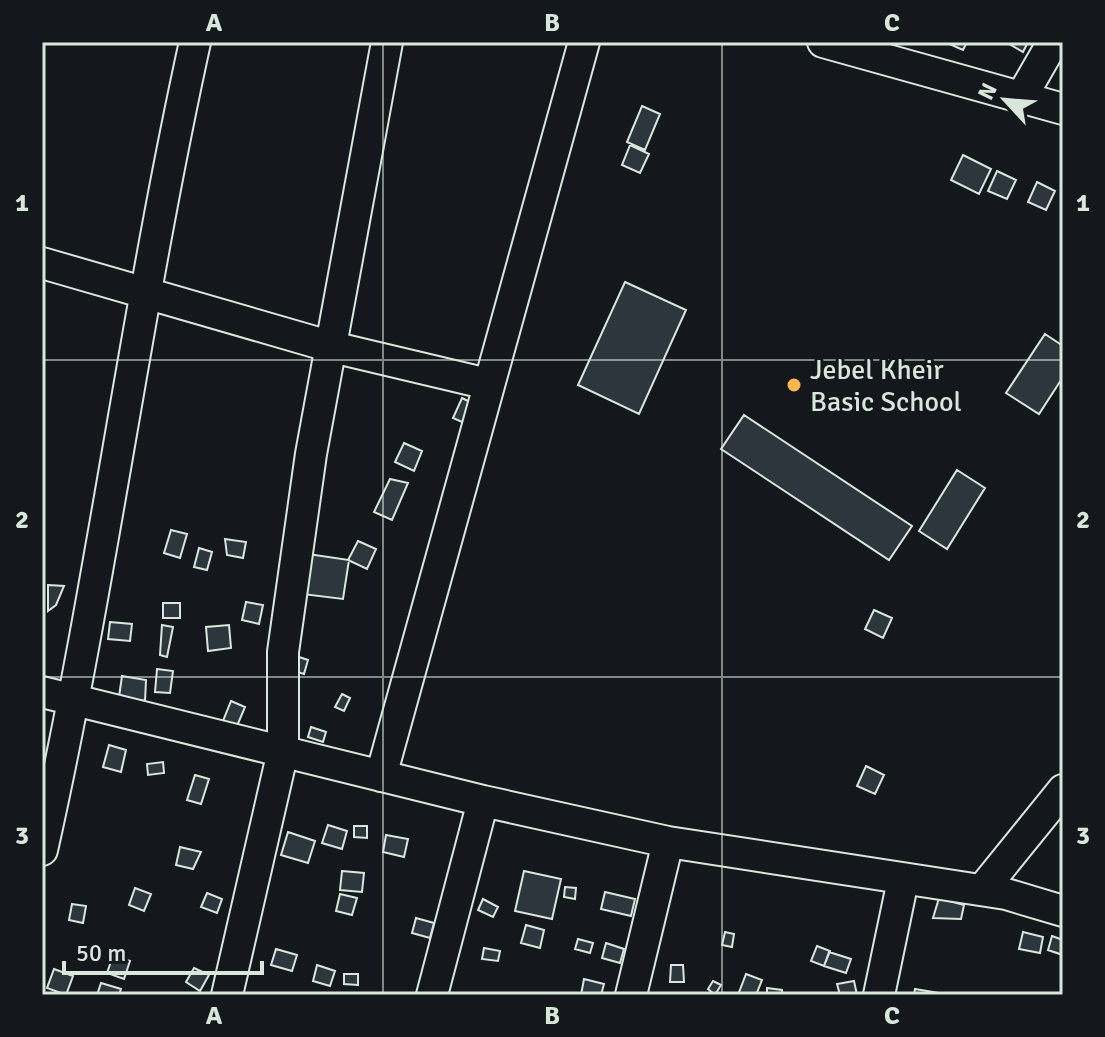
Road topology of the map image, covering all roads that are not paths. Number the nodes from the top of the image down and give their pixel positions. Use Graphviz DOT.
graph roads {
  1 [pos="195,42"];
  2 [pos="387,42"];
  3 [pos="584,42"];
  4 [pos="1053,42"];
  5 [pos="838,44"];
  6 [pos="1022,96"];
  7 [pos="1063,109"];
  8 [pos="42,263"];
  9 [pos="143,293"];
  10 [pos="332,347"];
  11 [pos="488,384"];
  12 [pos="42,692"];
  13 [pos="75,702"];
  14 [pos="283,751"];
  15 [pos="381,776"];
  16 [pos="1063,790"];
  17 [pos="483,801"];
  18 [pos="668,842"];
  19 [pos="42,850"];
  20 [pos="903,880"];
  21 [pos="982,890"];
  22 [pos="1063,911"];
  23 [pos="227,995"];
  24 [pos="432,995"];
  25 [pos="631,995"];
  26 [pos="879,995"];
  1 -- 9 [label="street"];
  2 -- 10 [label="street"];
  3 -- 11 [label="street"];
  4 -- 6 [label="street"];
  5 -- 6 [label="street"];
  6 -- 7 [label="street"];
  8 -- 9 [label="street"];
  9 -- 10 [label="street"];
  9 -- 13 [label="street"];
  10 -- 11 [label="street"];
  10 -- 14 [label="street"];
  11 -- 15 [label="street"];
  12 -- 13 [label="street"];
  13 -- 14 [label="street"];
  13 -- 19 [label="street"];
  14 -- 15 [label="street"];
  14 -- 23 [label="street"];
  15 -- 17 [label="street"];
  16 -- 21 [label="street"];
  17 -- 18 [label="street"];
  17 -- 24 [label="street"];
  18 -- 20 [label="street"];
  18 -- 25 [label="street"];
  20 -- 21 [label="street"];
  20 -- 26 [label="street"];
  21 -- 22 [label="street"];
}
